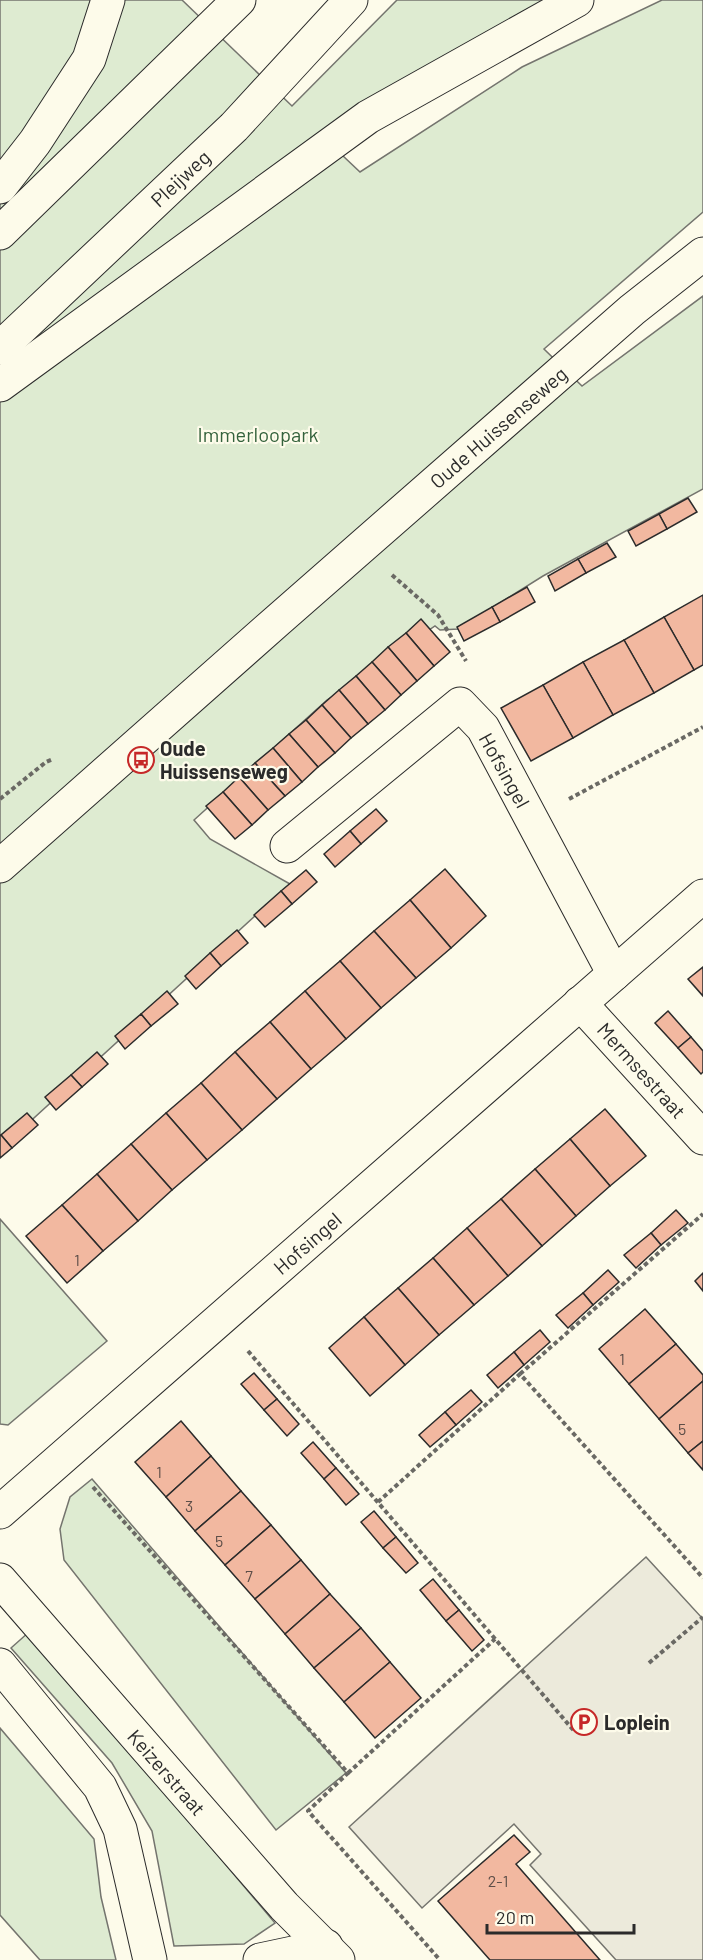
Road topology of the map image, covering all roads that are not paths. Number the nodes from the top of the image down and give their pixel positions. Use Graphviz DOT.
graph roads {
  1 [pos="108,0"];
  2 [pos="239,0"];
  3 [pos="351,0"];
  4 [pos="577,0"];
  5 [pos="0,187"];
  6 [pos="0,233"];
  7 [pos="703,254"];
  8 [pos="0,348"];
  9 [pos="0,385"];
  10 [pos="287,846"];
  11 [pos="0,866"];
  12 [pos="703,896"];
  13 [pos="614,974"];
  14 [pos="580,1003"];
  15 [pos="703,1138"];
  16 [pos="0,1512"];
  17 [pos="0,1580"];
  18 [pos="0,1665"];
  19 [pos="332,1953"];
  20 [pos="150,1960"];
  21 [pos="260,1960"];
  1 -- 5 [label="main road"];
  2 -- 6 [label="main road"];
  3 -- 8 [label="main road, Pleijweg"];
  4 -- 9 [label="main road"];
  7 -- 11 [label="main road, Oude Huissenseweg"];
  10 -- 13 [label="main road, Hofsingel"];
  12 -- 13 [label="main road, Hofsingel"];
  13 -- 14 [label="main road, Hofsingel"];
  14 -- 15 [label="main road, Mermsestraat"];
  14 -- 16 [label="main road, Hofsingel"];
  17 -- 19 [label="main road, Keizerstraat"];
  18 -- 20 [label="main road"];
  19 -- 21 [label="main road"];
}
